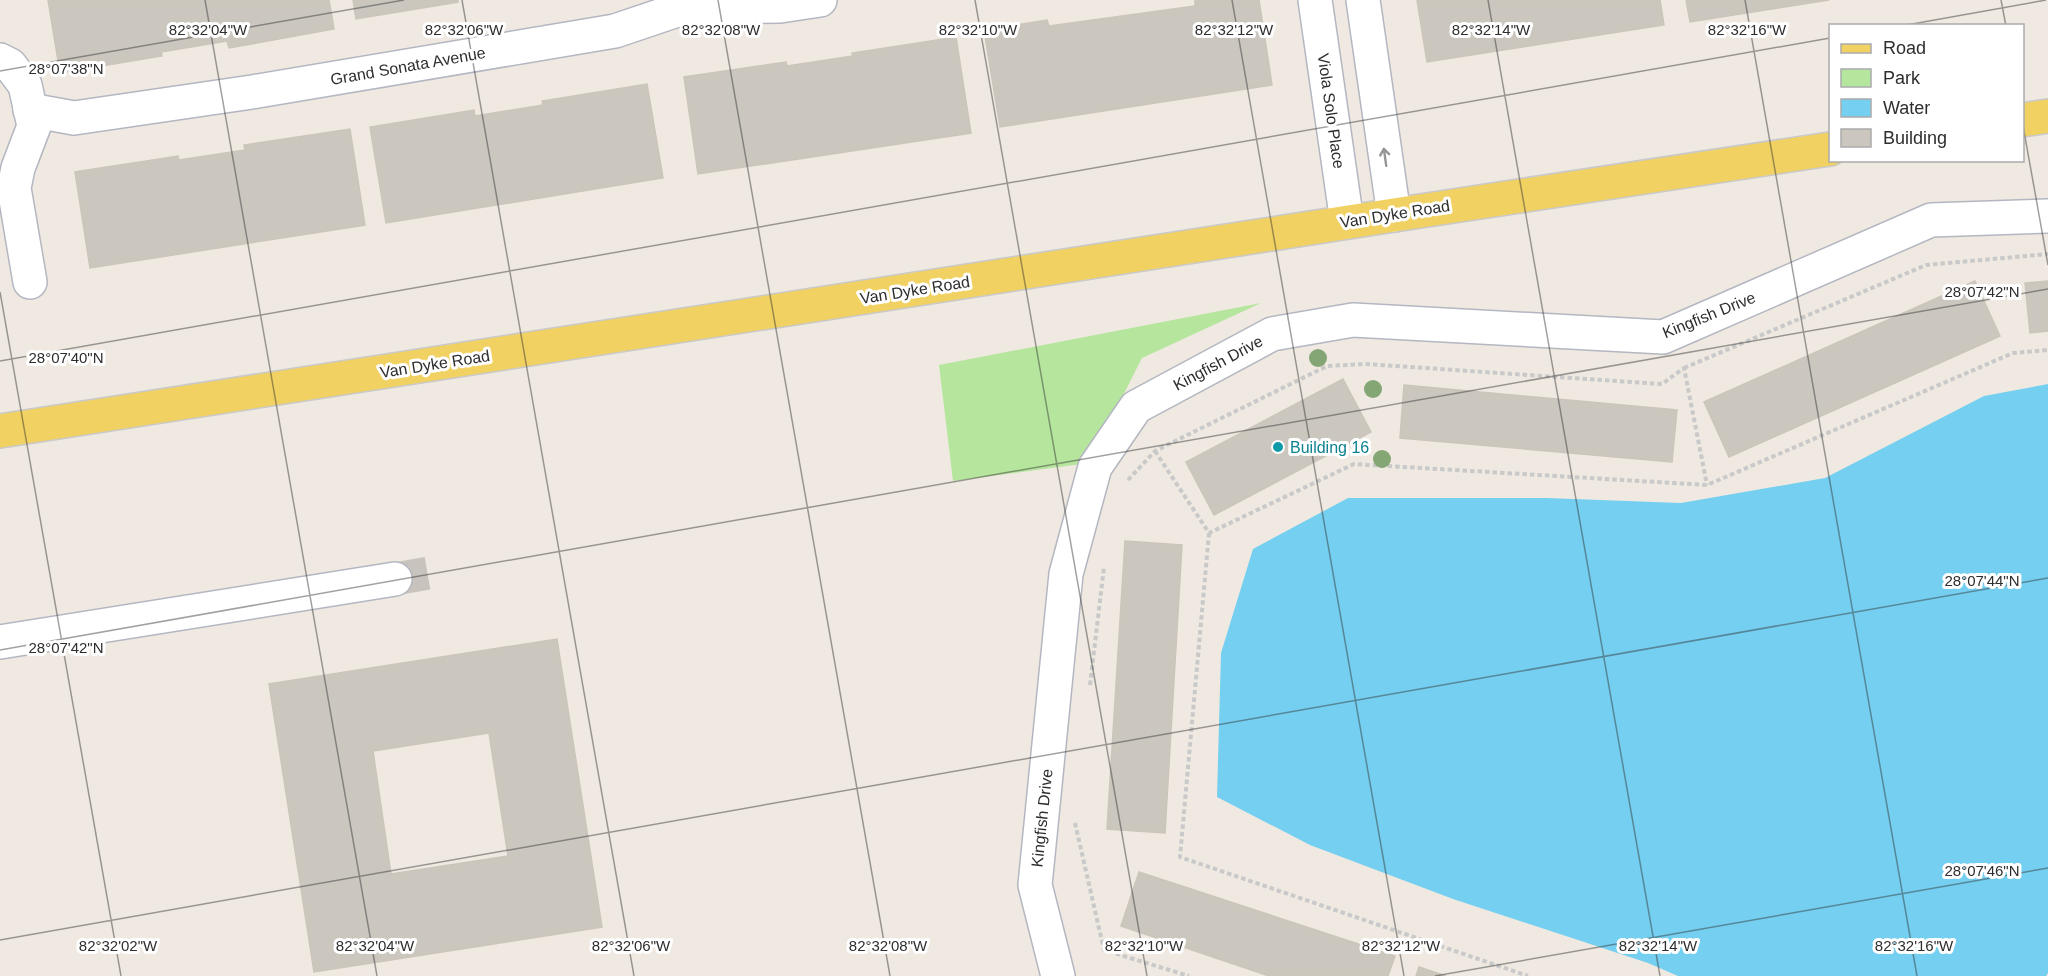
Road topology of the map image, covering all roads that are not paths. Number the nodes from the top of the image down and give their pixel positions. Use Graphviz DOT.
graph roads {
  1 [pos="820,0"];
  2 [pos="1363,0"];
  3 [pos="1324,1"];
  4 [pos="682,4"];
  5 [pos="0,60"];
  6 [pos="30,110"];
  7 [pos="2048,116"];
  8 [pos="2024,120"];
  9 [pos="1829,149"];
  10 [pos="1394,214"];
  11 [pos="2048,216"];
  12 [pos="1347,222"];
  13 [pos="30,282"];
  14 [pos="0,430"];
  15 [pos="395,579"];
  16 [pos="0,642"];
  17 [pos="1058,976"];
  1 -- 4 [label="street, Grand Sonata Avenue"];
  10 -- 2 [label="street, one-way"];
  3 -- 12 [label="street, Viola Solo Place"];
  4 -- 6 [label="street, Grand Sonata Avenue"];
  5 -- 6 [label="street"];
  6 -- 13 [label="street"];
  7 -- 8 [label="main road"];
  9 -- 10 [label="main road, Van Dyke Road"];
  10 -- 12 [label="main road, Van Dyke Road"];
  11 -- 17 [label="street, Kingfish Drive"];
  12 -- 14 [label="main road, Van Dyke Road"];
  15 -- 16 [label="street"];
}
